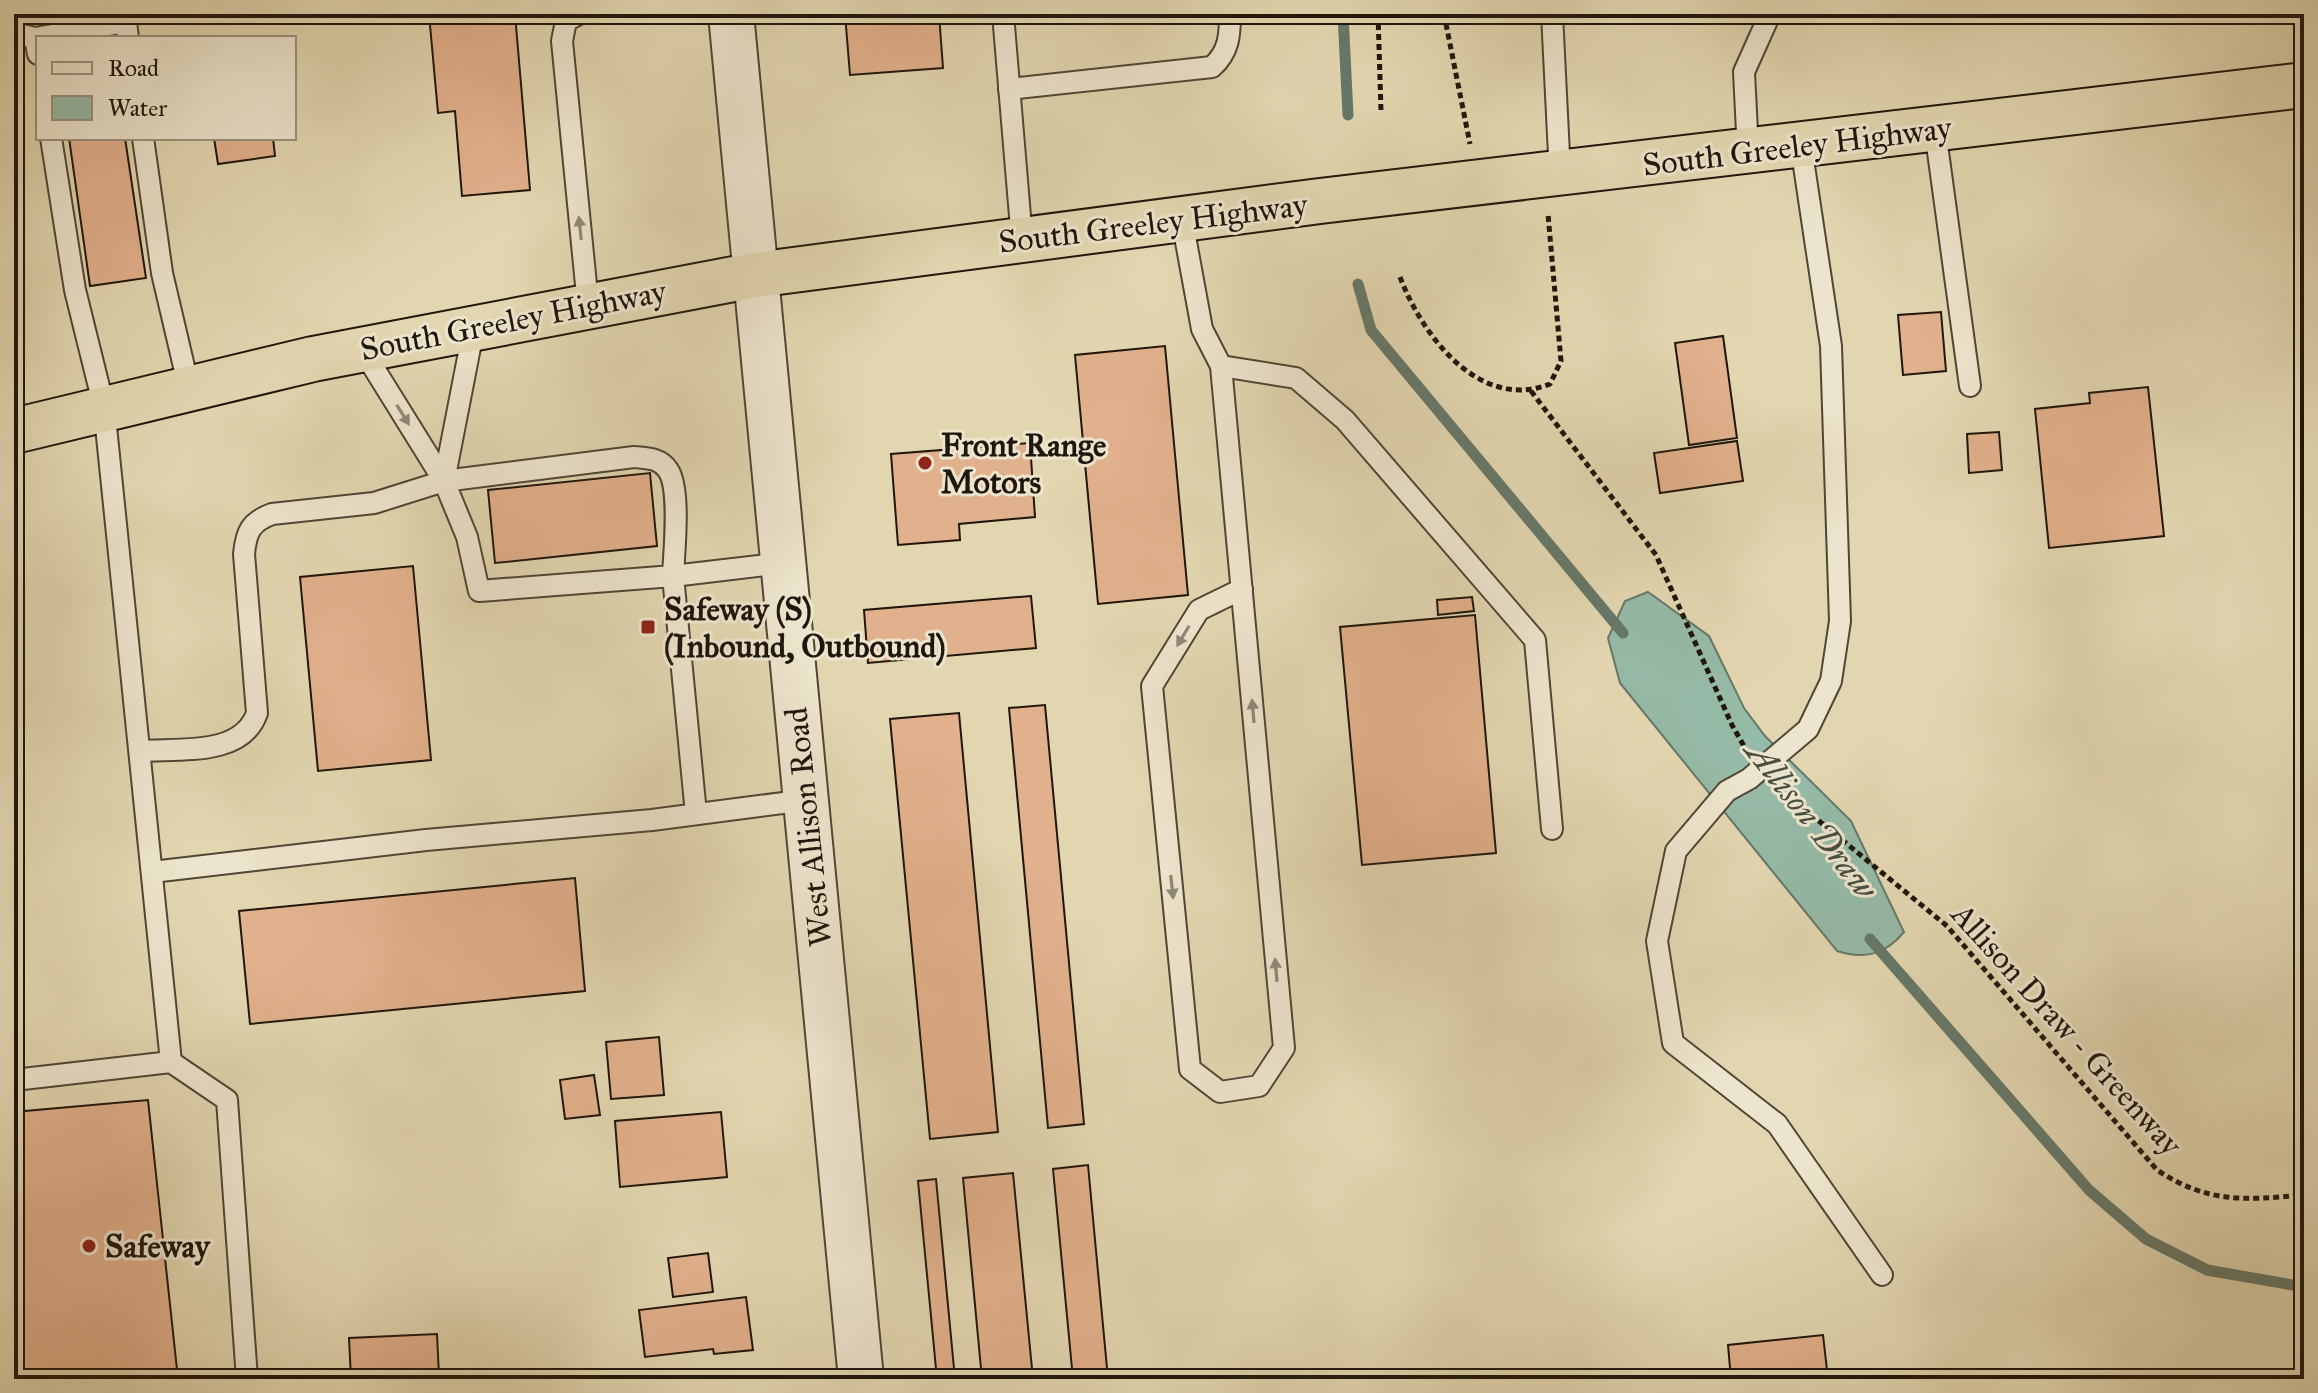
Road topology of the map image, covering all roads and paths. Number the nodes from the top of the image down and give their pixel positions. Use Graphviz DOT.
graph roads {
  1 [pos="579,14"];
  2 [pos="731,14"];
  3 [pos="1003,14"];
  4 [pos="1230,14"];
  5 [pos="1378,14"];
  6 [pos="1444,14"];
  7 [pos="1552,14"];
  8 [pos="1770,14"];
  9 [pos="127,25"];
  10 [pos="14,33"];
  11 [pos="80,36"];
  12 [pos="36,45"];
  13 [pos="2304,85"];
  14 [pos="1009,89"];
  15 [pos="1381,111"];
  16 [pos="1935,130"];
  17 [pos="51,140"];
  18 [pos="143,140"];
  19 [pos="1801,146"];
  20 [pos="1748,152"];
  21 [pos="1552,176"];
  22 [pos="1478,184"];
  23 [pos="1182,220"];
  24 [pos="1022,240"];
  25 [pos="755,275"];
  26 [pos="1400,277"];
  27 [pos="588,305"];
  28 [pos="474,327"];
  29 [pos="362,349"];
  30 [pos="1221,366"];
  31 [pos="1970,386"];
  32 [pos="189,388"];
  33 [pos="1531,391"];
  34 [pos="104,407"];
  35 [pos="14,431"];
  36 [pos="444,481"];
  37 [pos="783,563"];
  38 [pos="673,576"];
  39 [pos="1242,589"];
  40 [pos="140,751"];
  41 [pos="1761,769"];
  42 [pos="806,800"];
  43 [pos="696,814"];
  44 [pos="1552,829"];
  45 [pos="152,872"];
  46 [pos="171,1062"];
  47 [pos="14,1080"];
  48 [pos="2304,1195"];
  49 [pos="1882,1275"];
  50 [pos="247,1379"];
  51 [pos="861,1379"];
  27 -- 1 [label="lane, one-way"];
  2 -- 25 [label="street, West Allison Road"];
  3 -- 14 [label="lane"];
  4 -- 14 [label="lane"];
  5 -- 15 [label="path"];
  6 -- 22 [label="path"];
  7 -- 21 [label="lane"];
  8 -- 20 [label="lane"];
  9 -- 11 [label="lane"];
  10 -- 12 [label="lane"];
  13 -- 16 [label="highway, South Greeley Highway"];
  14 -- 24 [label="lane"];
  16 -- 19 [label="highway, South Greeley Highway"];
  16 -- 31 [label="lane"];
  17 -- 34 [label="lane"];
  18 -- 32 [label="lane"];
  19 -- 20 [label="highway, South Greeley Highway"];
  19 -- 41 [label="lane"];
  20 -- 21 [label="highway, South Greeley Highway"];
  21 -- 22 [label="highway, South Greeley Highway"];
  21 -- 33 [label="path"];
  22 -- 23 [label="highway, South Greeley Highway"];
  23 -- 24 [label="highway, South Greeley Highway"];
  23 -- 30 [label="lane"];
  24 -- 25 [label="highway, South Greeley Highway"];
  25 -- 27 [label="highway, South Greeley Highway"];
  25 -- 37 [label="street, West Allison Road"];
  26 -- 33 [label="path"];
  27 -- 28 [label="highway, South Greeley Highway"];
  28 -- 29 [label="highway, South Greeley Highway"];
  28 -- 36 [label="lane"];
  29 -- 32 [label="highway, South Greeley Highway"];
  29 -- 36 [label="lane, one-way"];
  30 -- 39 [label="lane"];
  30 -- 44 [label="lane"];
  32 -- 34 [label="highway, South Greeley Highway"];
  33 -- 41 [label="path, Allison Draw - Greenway"];
  34 -- 35 [label="highway, South Greeley Highway"];
  34 -- 40 [label="lane"];
  36 -- 38 [label="lane"];
  36 -- 38 [label="lane"];
  36 -- 40 [label="lane"];
  37 -- 38 [label="lane"];
  37 -- 42 [label="street, West Allison Road"];
  38 -- 43 [label="lane"];
  39 -- 39 [label="lane, one-way"];
  40 -- 45 [label="lane"];
  41 -- 48 [label="path, Allison Draw - Greenway"];
  41 -- 49 [label="lane"];
  42 -- 43 [label="lane"];
  42 -- 51 [label="street, West Allison Road"];
  43 -- 45 [label="lane"];
  45 -- 46 [label="lane"];
  46 -- 47 [label="lane"];
  46 -- 50 [label="lane"];
}
